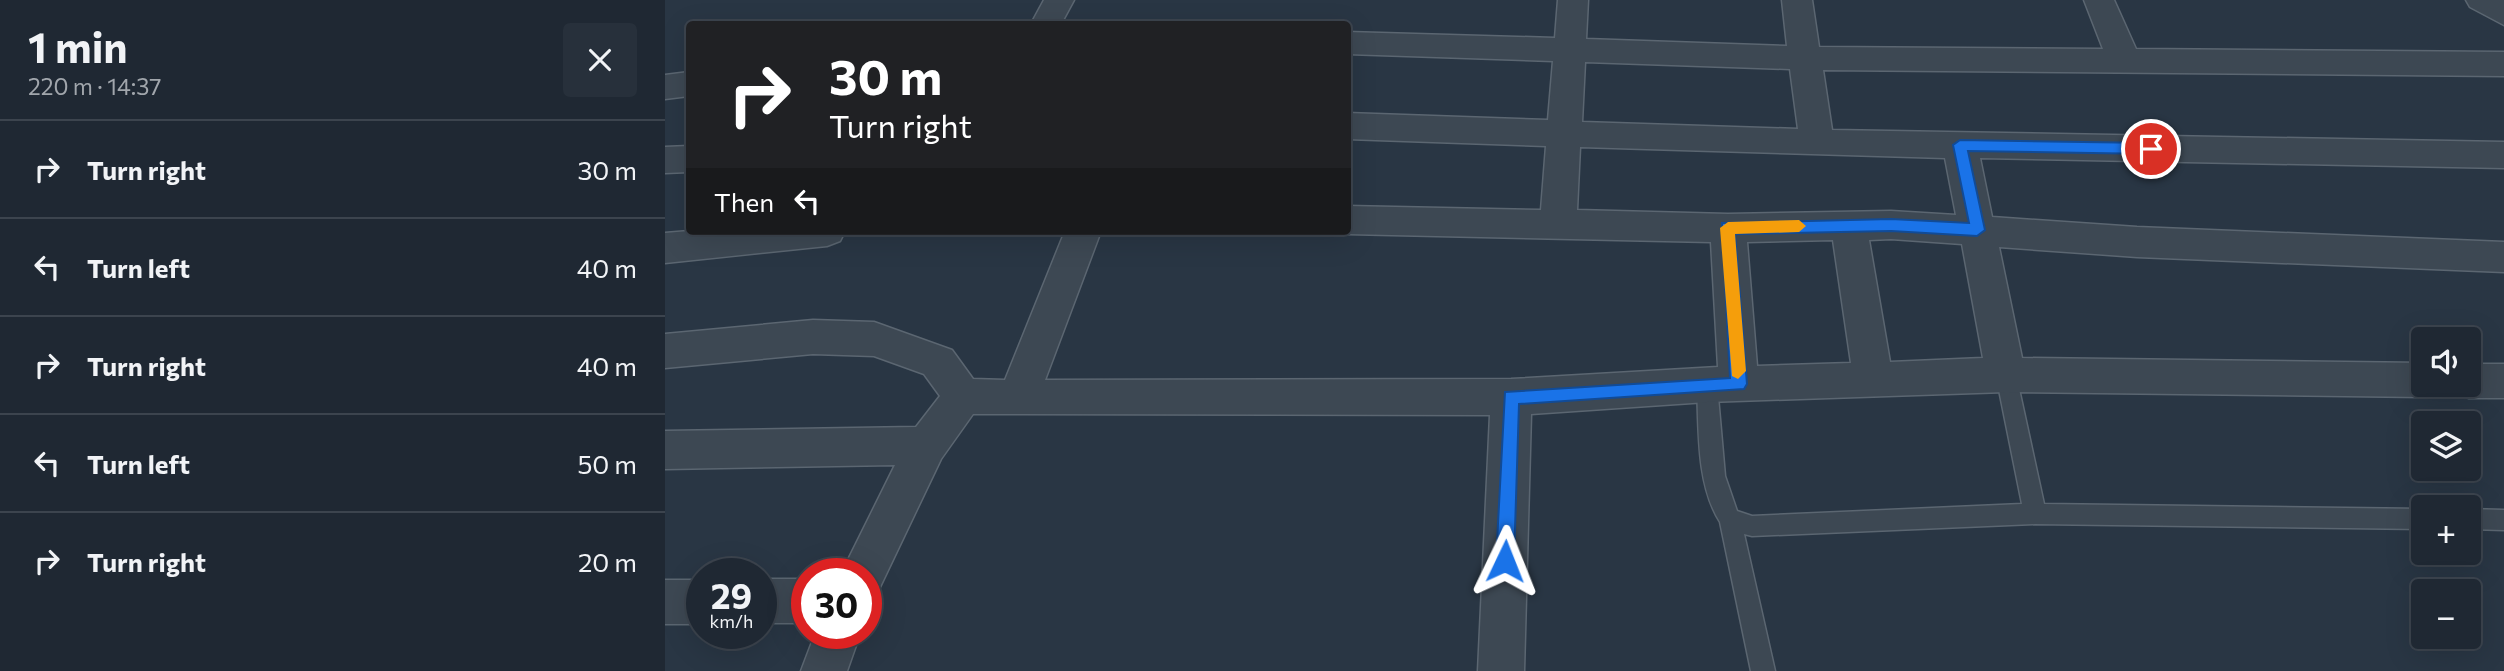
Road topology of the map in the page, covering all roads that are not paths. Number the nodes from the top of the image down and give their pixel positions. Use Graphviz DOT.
graph roads {
  1 [pos="1059,0"];
  2 [pos="1573,0"];
  3 [pos="1797,0"];
  4 [pos="2099,0"];
  5 [pos="2481,0"];
  6 [pos="2504,14"];
  7 [pos="1048,21"];
  8 [pos="1351,43"];
  9 [pos="1571,51"];
  10 [pos="1806,58"];
  11 [pos="2124,60"];
  12 [pos="2504,64"];
  13 [pos="686,84"];
  14 [pos="665,87"];
  15 [pos="1351,126"];
  16 [pos="1567,133"];
  17 [pos="1817,144"];
  18 [pos="1960,145"];
  19 [pos="2504,155"];
  20 [pos="686,159"];
  21 [pos="665,160"];
  22 [pos="1351,220"];
  23 [pos="1558,223"];
  24 [pos="1849,225"];
  25 [pos="1728,228"];
  26 [pos="1977,230"];
  27 [pos="789,235"];
  28 [pos="1081,235"];
  29 [pos="665,248"];
  30 [pos="2504,257"];
  31 [pos="665,351"];
  32 [pos="2006,375"];
  33 [pos="2411,380"];
  34 [pos="1873,381"];
  35 [pos="2481,381"];
  36 [pos="2504,381"];
  37 [pos="1723,385"];
  38 [pos="963,396"];
  39 [pos="1511,397"];
  40 [pos="1018,398"];
  41 [pos="926,446"];
  42 [pos="665,450"];
  43 [pos="2035,514"];
  44 [pos="1730,519"];
  45 [pos="2411,519"];
  46 [pos="2481,519"];
  47 [pos="2504,520"];
  48 [pos="871,558"];
  49 [pos="665,602"];
  50 [pos="686,602"];
  51 [pos="832,649"];
  52 [pos="824,671"];
  53 [pos="1501,671"];
  54 [pos="1763,671"];
  1 -- 7 [label="street"];
  2 -- 9 [label="street"];
  3 -- 10 [label="street"];
  4 -- 11 [label="street"];
  5 -- 6 [label="street"];
  8 -- 9 [label="street"];
  9 -- 10 [label="street"];
  9 -- 16 [label="street"];
  10 -- 11 [label="street"];
  10 -- 17 [label="street"];
  11 -- 12 [label="street"];
  13 -- 14 [label="street"];
  15 -- 16 [label="street"];
  16 -- 17 [label="street"];
  16 -- 23 [label="street"];
  17 -- 18 [label="street"];
  18 -- 19 [label="street"];
  18 -- 26 [label="street"];
  20 -- 21 [label="street"];
  22 -- 23 [label="street"];
  23 -- 25 [label="street"];
  24 -- 25 [label="street"];
  24 -- 26 [label="street"];
  24 -- 34 [label="street"];
  25 -- 37 [label="street"];
  26 -- 30 [label="street"];
  26 -- 32 [label="street"];
  27 -- 29 [label="street"];
  28 -- 40 [label="street"];
  31 -- 38 [label="street"];
  32 -- 33 [label="street"];
  32 -- 34 [label="street"];
  32 -- 43 [label="lane"];
  34 -- 37 [label="street"];
  35 -- 36 [label="street"];
  37 -- 39 [label="street"];
  37 -- 44 [label="lane"];
  38 -- 40 [label="street"];
  38 -- 41 [label="street"];
  39 -- 40 [label="street"];
  39 -- 53 [label="street"];
  41 -- 42 [label="street"];
  41 -- 48 [label="street"];
  43 -- 44 [label="lane"];
  43 -- 45 [label="lane"];
  44 -- 54 [label="lane"];
  46 -- 47 [label="lane"];
  49 -- 50 [label="street"];
  51 -- 52 [label="street"];
}
